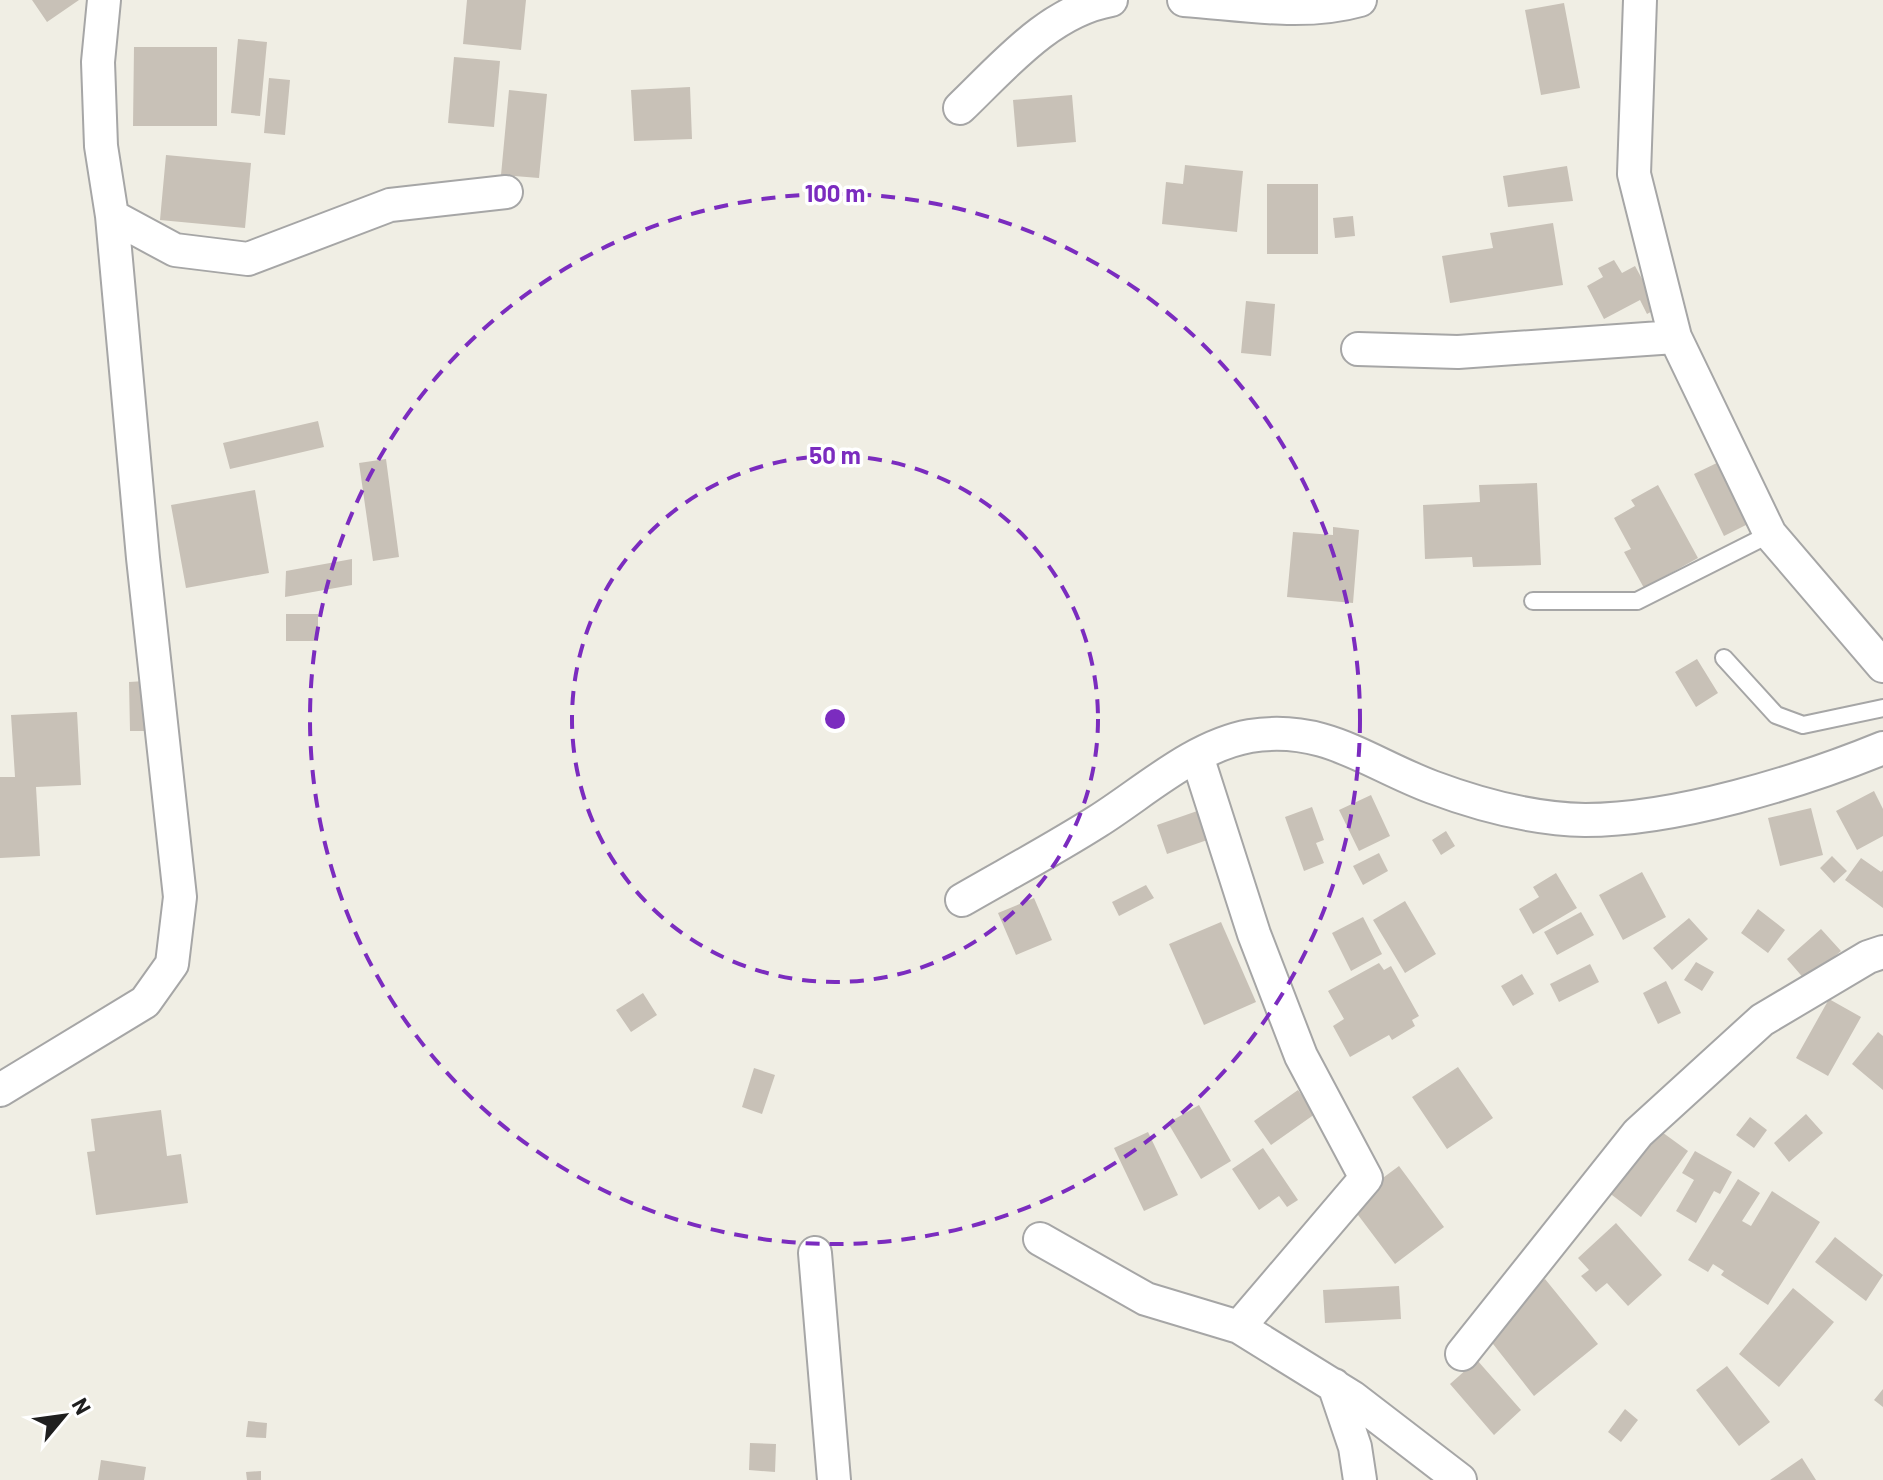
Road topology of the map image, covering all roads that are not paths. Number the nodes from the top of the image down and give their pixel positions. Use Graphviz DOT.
graph roads {
  1 [pos="104,0"];
  2 [pos="1111,0"];
  3 [pos="1184,0"];
  4 [pos="1360,0"];
  5 [pos="1640,0"];
  6 [pos="960,108"];
  7 [pos="506,192"];
  8 [pos="112,216"];
  9 [pos="1675,337"];
  10 [pos="1358,349"];
  11 [pos="1770,534"];
  12 [pos="1533,601"];
  13 [pos="1724,658"];
  14 [pos="1883,666"];
  15 [pos="1883,708"];
  16 [pos="1883,748"];
  17 [pos="1197,756"];
  18 [pos="962,900"];
  19 [pos="1883,952"];
  20 [pos="0,1090"];
  21 [pos="1040,1239"];
  22 [pos="815,1253"];
  23 [pos="1239,1327"];
  24 [pos="1462,1354"];
  25 [pos="1334,1385"];
  26 [pos="834,1480"];
  27 [pos="1360,1480"];
  28 [pos="1460,1480"];
  1 -- 8 [label="street"];
  2 -- 6 [label="street"];
  3 -- 4 [label="street"];
  5 -- 9 [label="street"];
  7 -- 8 [label="street"];
  8 -- 20 [label="street"];
  9 -- 10 [label="street"];
  9 -- 11 [label="street"];
  11 -- 12 [label="lane"];
  11 -- 14 [label="street"];
  13 -- 15 [label="lane"];
  16 -- 17 [label="street"];
  17 -- 18 [label="street"];
  17 -- 23 [label="street"];
  19 -- 24 [label="street"];
  21 -- 23 [label="street"];
  22 -- 26 [label="street"];
  23 -- 25 [label="street"];
  25 -- 27 [label="street"];
  25 -- 28 [label="street"];
}
